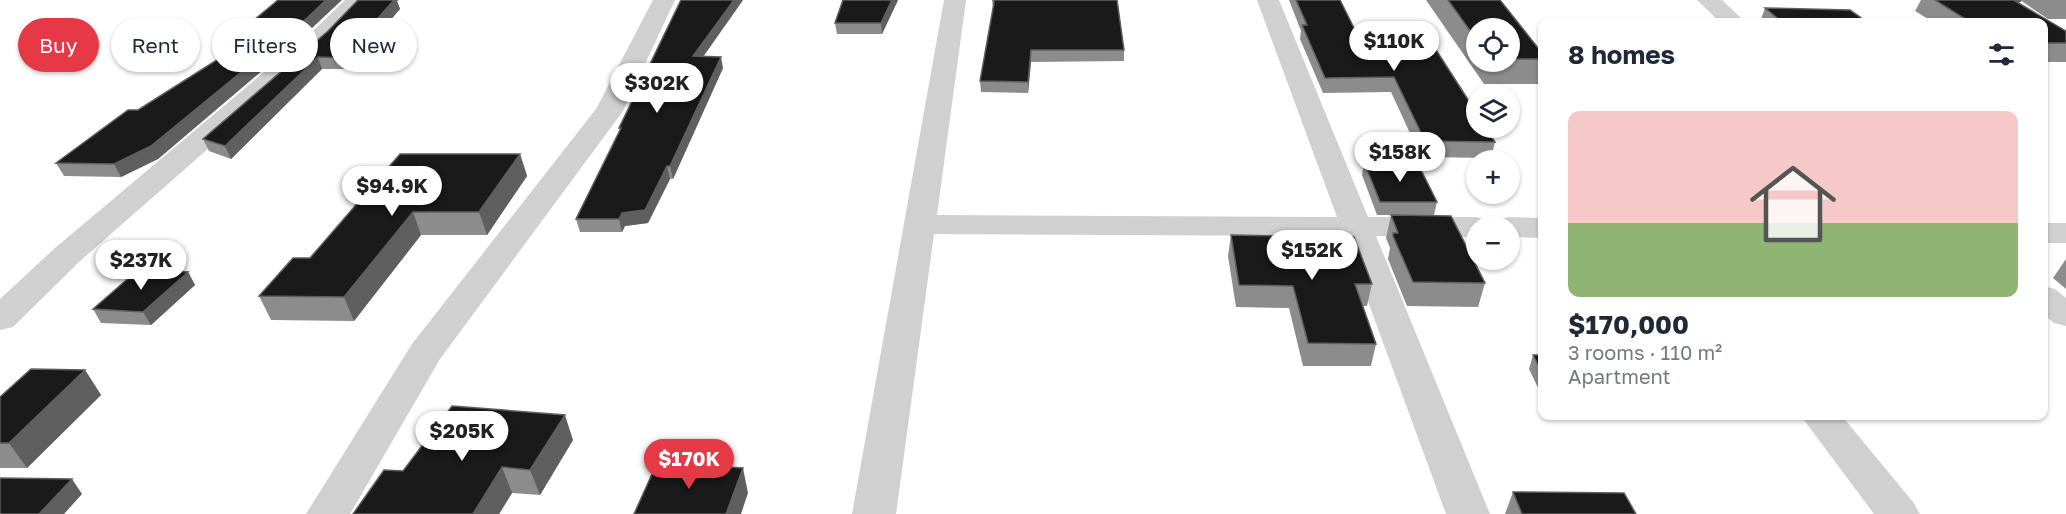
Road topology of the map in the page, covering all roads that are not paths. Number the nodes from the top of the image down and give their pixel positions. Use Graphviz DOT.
graph roads {
  1 [pos="358,0"];
  2 [pos="664,0"];
  3 [pos="955,0"];
  4 [pos="1268,0"];
  5 [pos="1708,0"];
  6 [pos="1728,18"];
  7 [pos="921,224"];
  8 [pos="1357,227"];
  9 [pos="1466,227"];
  10 [pos="1520,227"];
  11 [pos="1538,228"];
  12 [pos="2048,233"];
  13 [pos="2066,233"];
  14 [pos="2048,301"];
  15 [pos="2066,315"];
  16 [pos="0,319"];
  17 [pos="1823,420"];
  18 [pos="328,514"];
  19 [pos="874,514"];
  20 [pos="1468,514"];
  21 [pos="1898,514"];
  1 -- 16 [label="street"];
  2 -- 18 [label="street"];
  3 -- 7 [label="street"];
  4 -- 8 [label="street"];
  5 -- 6 [label="street"];
  7 -- 8 [label="street"];
  7 -- 19 [label="street"];
  8 -- 9 [label="street"];
  8 -- 20 [label="street"];
  10 -- 11 [label="street"];
  12 -- 13 [label="street"];
  14 -- 15 [label="street"];
  17 -- 21 [label="street"];
}
